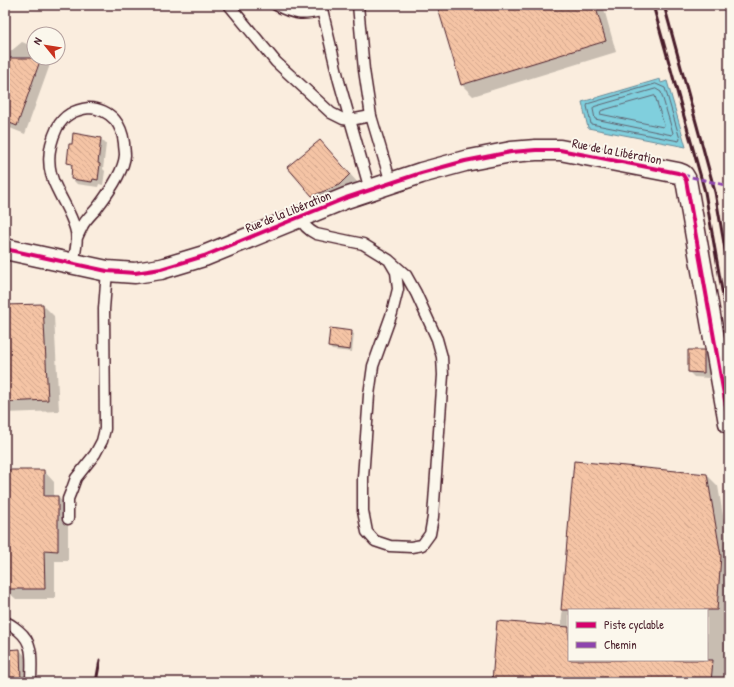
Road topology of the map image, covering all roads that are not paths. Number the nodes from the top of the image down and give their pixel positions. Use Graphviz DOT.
graph roads {
  1 [pos="229,5"];
  2 [pos="276,5"];
  3 [pos="358,5"];
  4 [pos="321,8"];
  5 [pos="371,116"];
  6 [pos="350,120"];
  7 [pos="391,184"];
  8 [pos="370,190"];
  9 [pos="299,217"];
  10 [pos="77,238"];
  11 [pos="5,249"];
  12 [pos="389,260"];
  13 [pos="72,264"];
  14 [pos="107,271"];
  15 [pos="729,423"];
  16 [pos="68,519"];
  17 [pos="5,622"];
  18 [pos="31,682"];
  1 -- 6 [label="lane"];
  2 -- 4 [label="lane"];
  3 -- 5 [label="lane"];
  4 -- 6 [label="lane"];
  5 -- 6 [label="lane"];
  5 -- 7 [label="lane"];
  6 -- 8 [label="lane"];
  7 -- 8 [label="street, Rue de la Libération"];
  7 -- 15 [label="street, Rue de la Libération"];
  8 -- 9 [label="street, Rue de la Libération"];
  9 -- 12 [label="lane"];
  9 -- 14 [label="street, Rue de la Libération"];
  10 -- 10 [label="lane"];
  10 -- 13 [label="lane"];
  11 -- 13 [label="street, Rue de la Libération"];
  12 -- 12 [label="lane"];
  13 -- 14 [label="street, Rue de la Libération"];
  14 -- 16 [label="lane"];
  17 -- 18 [label="lane"];
}
